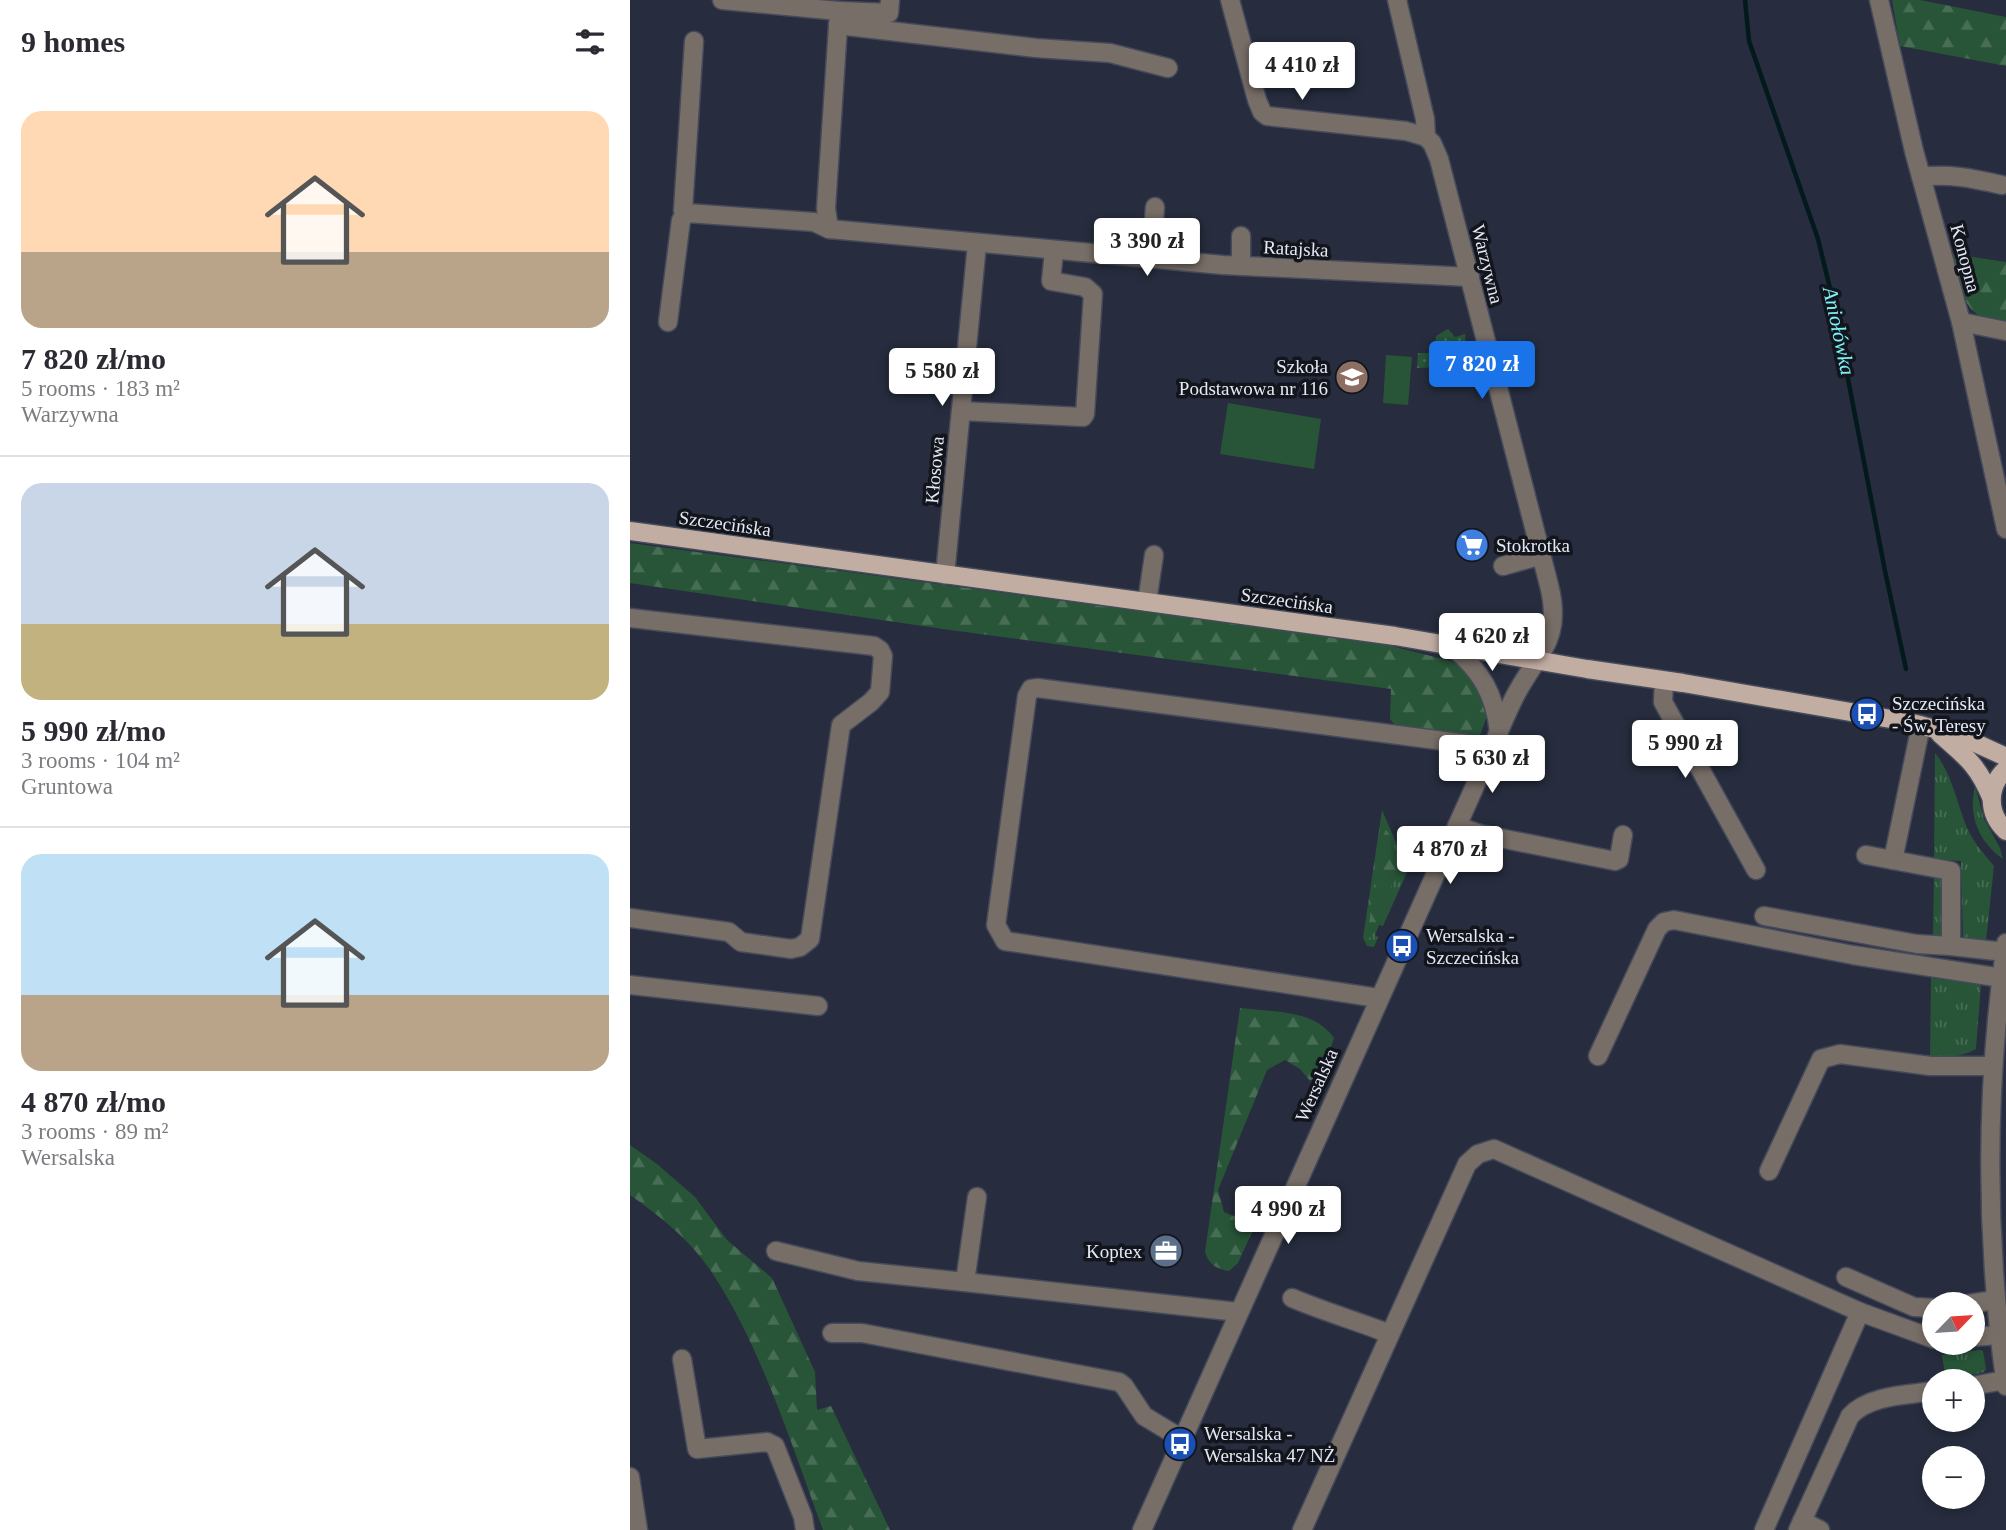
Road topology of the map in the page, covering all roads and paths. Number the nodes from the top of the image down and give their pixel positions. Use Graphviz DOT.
graph roads {
  1 [pos="722,0"];
  2 [pos="890,0"];
  3 [pos="1230,0"];
  4 [pos="1397,0"];
  5 [pos="1879,0"];
  6 [pos="839,18"];
  7 [pos="694,41"];
  8 [pos="1168,68"];
  9 [pos="1426,137"];
  10 [pos="1921,177"];
  11 [pos="2002,185"];
  12 [pos="1154,207"];
  13 [pos="687,213"];
  14 [pos="829,229"];
  15 [pos="1241,236"];
  16 [pos="977,244"];
  17 [pos="1054,251"];
  18 [pos="1151,259"];
  19 [pos="1241,266"];
  20 [pos="1470,277"];
  21 [pos="668,321"];
  22 [pos="1961,322"];
  23 [pos="2006,331"];
  24 [pos="961,411"];
  25 [pos="2006,529"];
  26 [pos="630,531"];
  27 [pos="1154,555"];
  28 [pos="1542,555"];
  29 [pos="1503,566"];
  30 [pos="945,575"];
  31 [pos="1147,602"];
  32 [pos="630,618"];
  33 [pos="1452,647"];
  34 [pos="1538,661"];
  35 [pos="1664,681"];
  36 [pos="1928,727"];
  37 [pos="1499,732"];
  38 [pos="1488,757"];
  39 [pos="2006,757"];
  40 [pos="2006,769"];
  41 [pos="1991,797"];
  42 [pos="1457,827"];
  43 [pos="2003,828"];
  44 [pos="1623,835"];
  45 [pos="2006,842"];
  46 [pos="1866,855"];
  47 [pos="1893,860"];
  48 [pos="1756,870"];
  49 [pos="1764,916"];
  50 [pos="630,918"];
  51 [pos="1951,946"];
  52 [pos="2005,948"];
  53 [pos="2002,978"];
  54 [pos="630,985"];
  55 [pos="1378,998"];
  56 [pos="818,1006"];
  57 [pos="1598,1056"];
  58 [pos="1993,1066"];
  59 [pos="1769,1171"];
  60 [pos="1997,1171"];
  61 [pos="977,1197"];
  62 [pos="776,1251"];
  63 [pos="1846,1277"];
  64 [pos="965,1282"];
  65 [pos="1292,1298"];
  66 [pos="1995,1300"];
  67 [pos="1985,1301"];
  68 [pos="1922,1307"];
  69 [pos="1238,1312"];
  70 [pos="1860,1312"];
  71 [pos="832,1333"];
  72 [pos="1390,1334"];
  73 [pos="1922,1335"];
  74 [pos="2002,1343"];
  75 [pos="682,1359"];
  76 [pos="2005,1381"];
  77 [pos="1985,1383"];
  78 [pos="2006,1386"];
  79 [pos="1922,1393"];
  80 [pos="1182,1438"];
  81 [pos="630,1477"];
  82 [pos="1800,1526"];
  83 [pos="638,1530"];
  84 [pos="804,1530"];
  85 [pos="1142,1530"];
  86 [pos="1302,1530"];
  87 [pos="1764,1530"];
  88 [pos="1820,1530"];
  1 -- 6 [label="street"];
  2 -- 6 [label="street"];
  3 -- 9 [label="street"];
  4 -- 9 [label="street, Warzywna"];
  5 -- 10 [label="street, Konopna"];
  6 -- 8 [label="street"];
  6 -- 14 [label="street"];
  7 -- 13 [label="street"];
  9 -- 20 [label="street, Warzywna"];
  10 -- 11 [label="street"];
  10 -- 22 [label="street, Konopna"];
  12 -- 18 [label="street"];
  13 -- 14 [label="street, Ratajska"];
  13 -- 21 [label="street"];
  14 -- 16 [label="street, Ratajska"];
  15 -- 19 [label="street"];
  16 -- 17 [label="street, Ratajska"];
  16 -- 24 [label="street, Kłosowa"];
  17 -- 18 [label="street, Ratajska"];
  17 -- 24 [label="street"];
  18 -- 19 [label="street, Ratajska"];
  19 -- 20 [label="street, Ratajska"];
  20 -- 28 [label="street, Warzywna"];
  22 -- 23 [label="street"];
  22 -- 25 [label="street, Konopna"];
  24 -- 30 [label="street, Kłosowa"];
  26 -- 30 [label="main road, Szczecińska"];
  27 -- 31 [label="street"];
  28 -- 29 [label="street"];
  28 -- 34 [label="street, Warzywna"];
  30 -- 31 [label="main road, Szczecińska"];
  31 -- 33 [label="main road, Szczecińska"];
  32 -- 50 [label="street"];
  33 -- 34 [label="main road, Szczecińska"];
  33 -- 37 [label="street"];
  34 -- 35 [label="main road, Szczecińska"];
  34 -- 37 [label="street, Wersalska"];
  35 -- 36 [label="main road, Szczecińska"];
  35 -- 48 [label="street"];
  36 -- 39 [label="main road, Szczecińska"];
  36 -- 41 [label="main road, Szczecińska"];
  36 -- 47 [label="street"];
  37 -- 38 [label="street, Wersalska"];
  38 -- 42 [label="street, Wersalska"];
  38 -- 55 [label="street"];
  40 -- 41 [label="main road"];
  41 -- 43 [label="main road, Szczecińska"];
  42 -- 44 [label="street"];
  42 -- 55 [label="street, Wersalska"];
  43 -- 45 [label="street"];
  46 -- 47 [label="street"];
  47 -- 51 [label="street"];
  49 -- 51 [label="street"];
  51 -- 52 [label="street"];
  52 -- 53 [label="street"];
  53 -- 57 [label="street"];
  53 -- 58 [label="street"];
  54 -- 56 [label="street"];
  55 -- 69 [label="street, Wersalska"];
  58 -- 59 [label="street"];
  58 -- 60 [label="street"];
  60 -- 66 [label="street"];
  61 -- 64 [label="street"];
  62 -- 64 [label="street"];
  63 -- 68 [label="street"];
  64 -- 69 [label="street"];
  65 -- 72 [label="street"];
  66 -- 67 [label="street"];
  66 -- 74 [label="street"];
  69 -- 80 [label="street, Wersalska"];
  70 -- 72 [label="street"];
  70 -- 73 [label="street"];
  70 -- 87 [label="street"];
  71 -- 80 [label="street"];
  72 -- 86 [label="street"];
  74 -- 76 [label="street"];
  75 -- 84 [label="street"];
  76 -- 77 [label="street"];
  76 -- 78 [label="street"];
  79 -- 82 [label="street"];
  80 -- 85 [label="street, Wersalska"];
  81 -- 83 [label="street"];
  82 -- 88 [label="street"];
}
